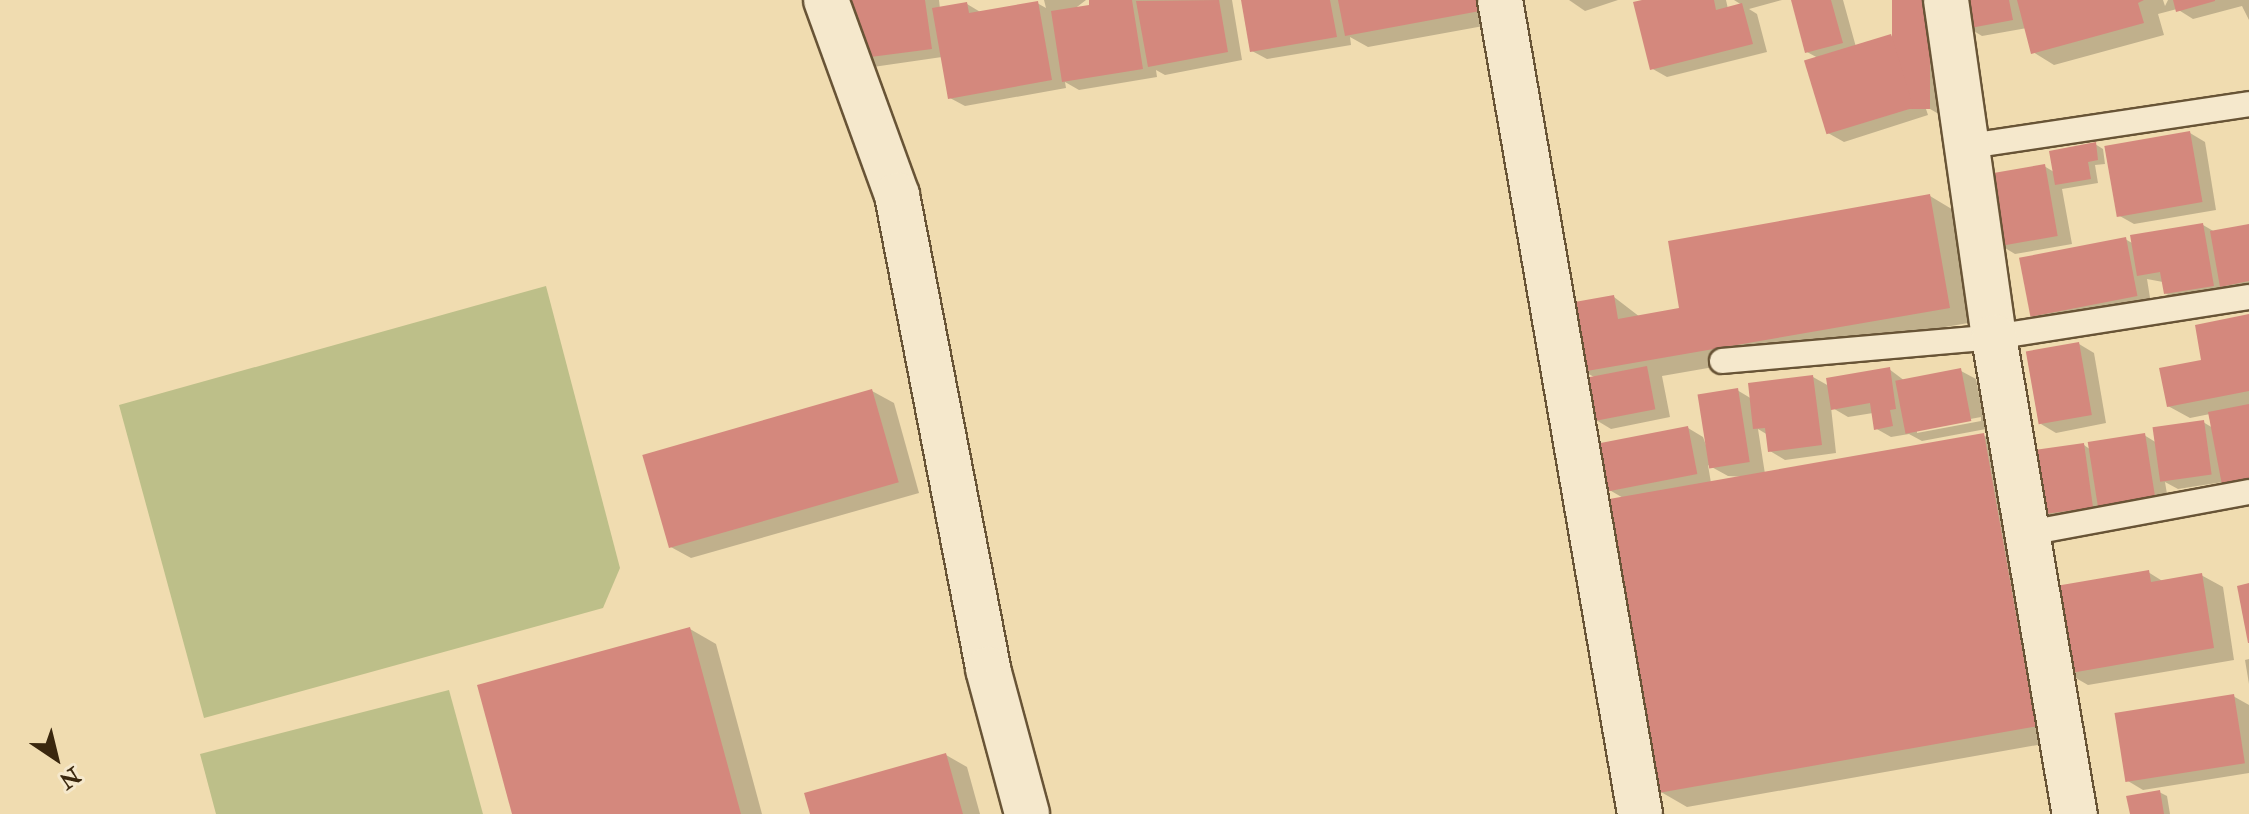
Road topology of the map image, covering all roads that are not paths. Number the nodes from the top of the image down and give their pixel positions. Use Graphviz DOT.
graph roads {
  1 [pos="826,0"];
  2 [pos="1500,0"];
  3 [pos="1946,0"];
  4 [pos="2249,104"];
  5 [pos="1969,146"];
  6 [pos="2249,297"];
  7 [pos="1994,337"];
  8 [pos="1722,361"];
  9 [pos="2249,492"];
  10 [pos="2028,533"];
  11 [pos="1027,814"];
  12 [pos="1640,814"];
  13 [pos="2075,814"];
  1 -- 11 [label="street"];
  2 -- 12 [label="street"];
  3 -- 5 [label="street"];
  4 -- 5 [label="lane"];
  5 -- 7 [label="street"];
  6 -- 7 [label="lane"];
  7 -- 8 [label="lane"];
  7 -- 10 [label="street"];
  9 -- 10 [label="lane"];
  10 -- 13 [label="street"];
}
